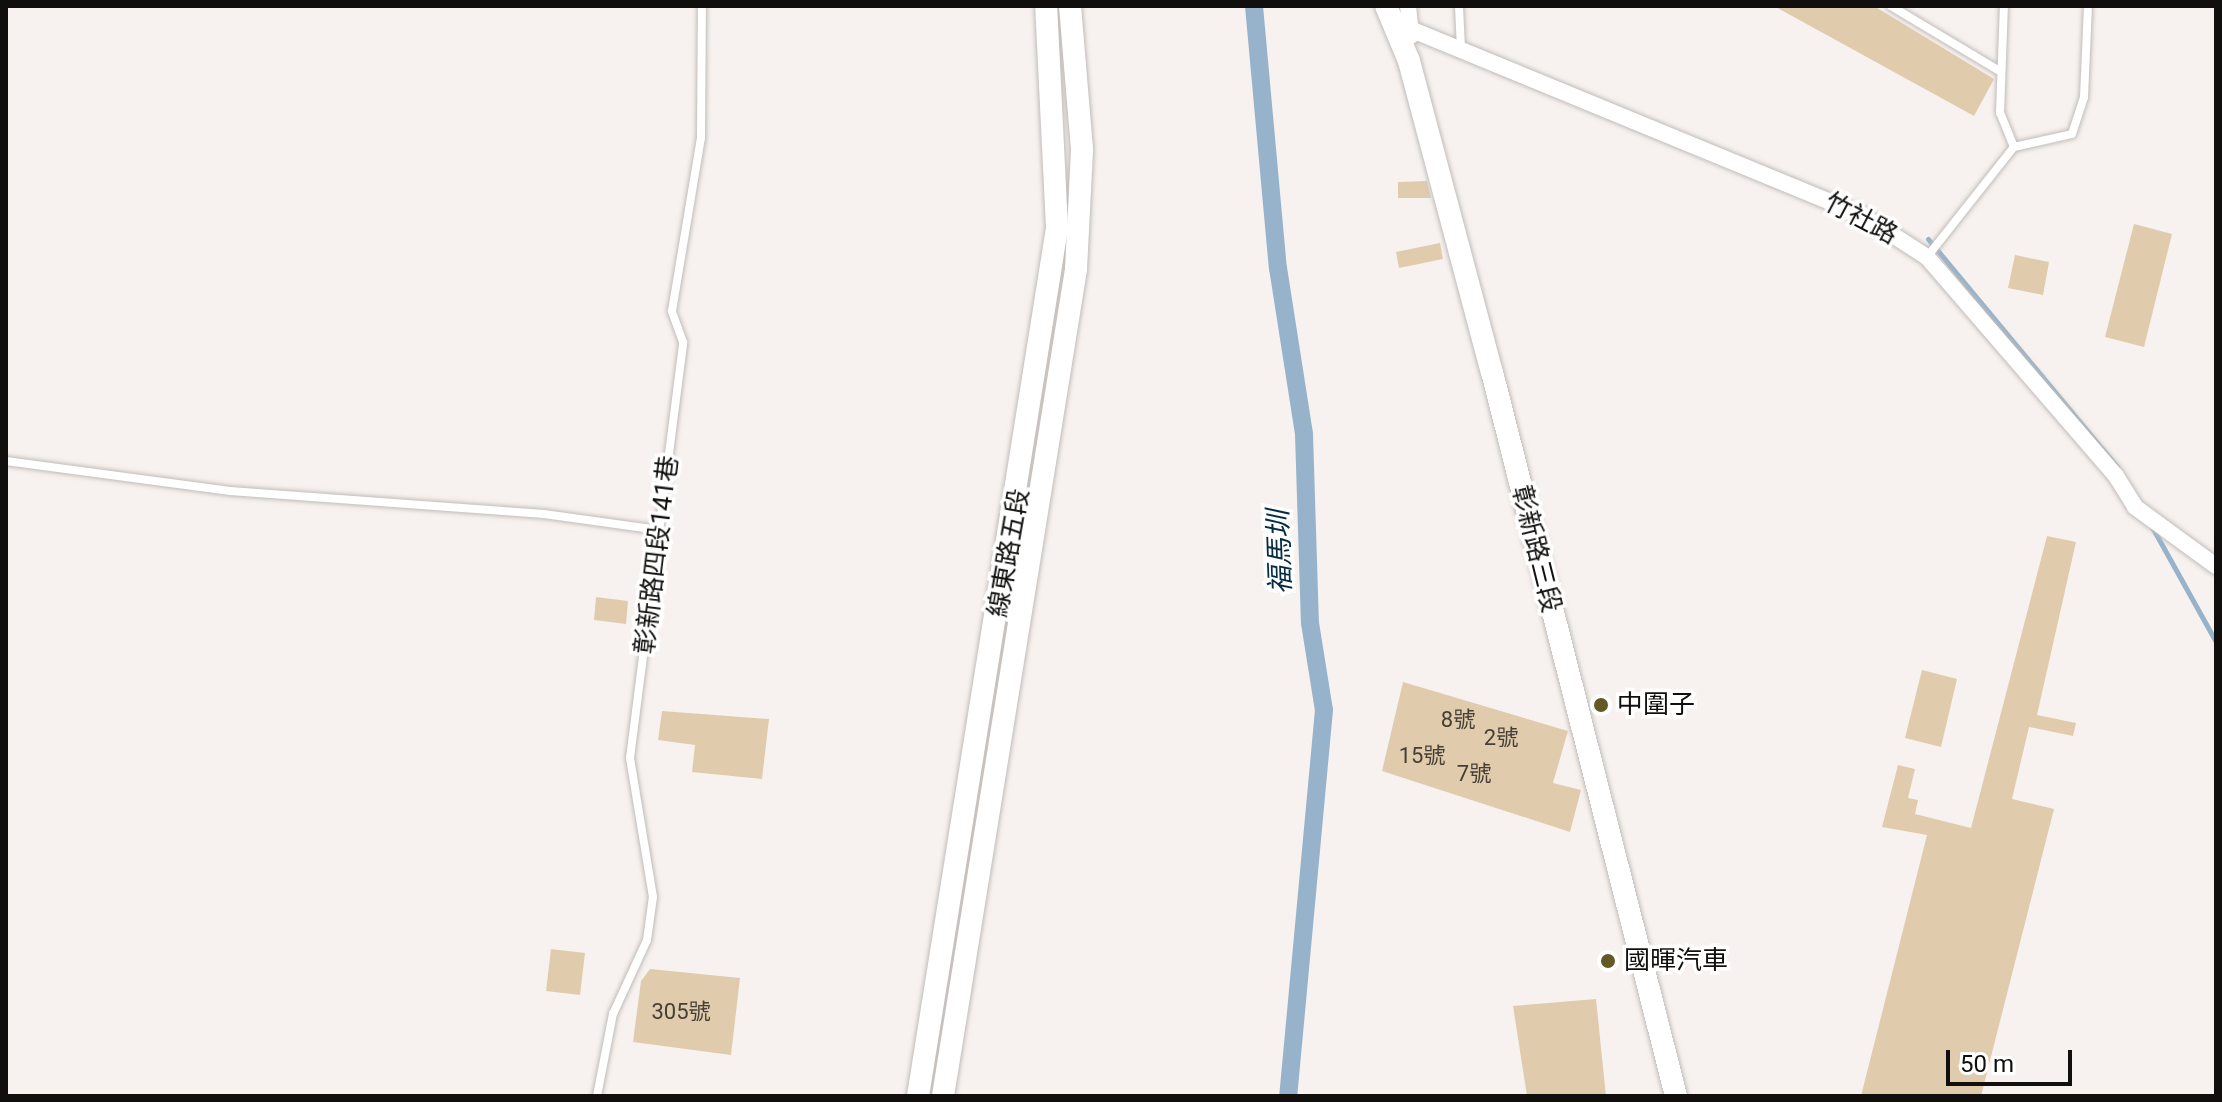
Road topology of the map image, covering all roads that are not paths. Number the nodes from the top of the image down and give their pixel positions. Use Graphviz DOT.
graph roads {
  1 [pos="702,6"];
  2 [pos="1046,6"];
  3 [pos="1070,6"];
  4 [pos="1459,6"];
  5 [pos="1891,6"];
  6 [pos="2004,6"];
  7 [pos="2088,6"];
  8 [pos="1401,17"];
  9 [pos="1461,49"];
  10 [pos="1998,70"];
  11 [pos="2014,147"];
  12 [pos="1927,257"];
  13 [pos="6,461"];
  14 [pos="659,530"];
  15 [pos="2216,566"];
  16 [pos="597,1096"];
  17 [pos="918,1096"];
  18 [pos="943,1096"];
  19 [pos="1676,1096"];
  1 -- 14 [label="lane, 彰新路四段141巷"];
  2 -- 17 [label="main road, 線東路五段"];
  3 -- 18 [label="main road, 線東路五段"];
  4 -- 9 [label="lane"];
  5 -- 10 [label="lane"];
  6 -- 10 [label="lane"];
  7 -- 11 [label="lane"];
  8 -- 9 [label="street, 竹社路"];
  8 -- 19 [label="main road, 彰新路三段"];
  9 -- 12 [label="street, 竹社路"];
  10 -- 11 [label="lane"];
  11 -- 12 [label="lane"];
  12 -- 15 [label="street, 竹社路"];
  13 -- 14 [label="lane"];
  14 -- 16 [label="lane, 彰新路四段141巷"];
}
